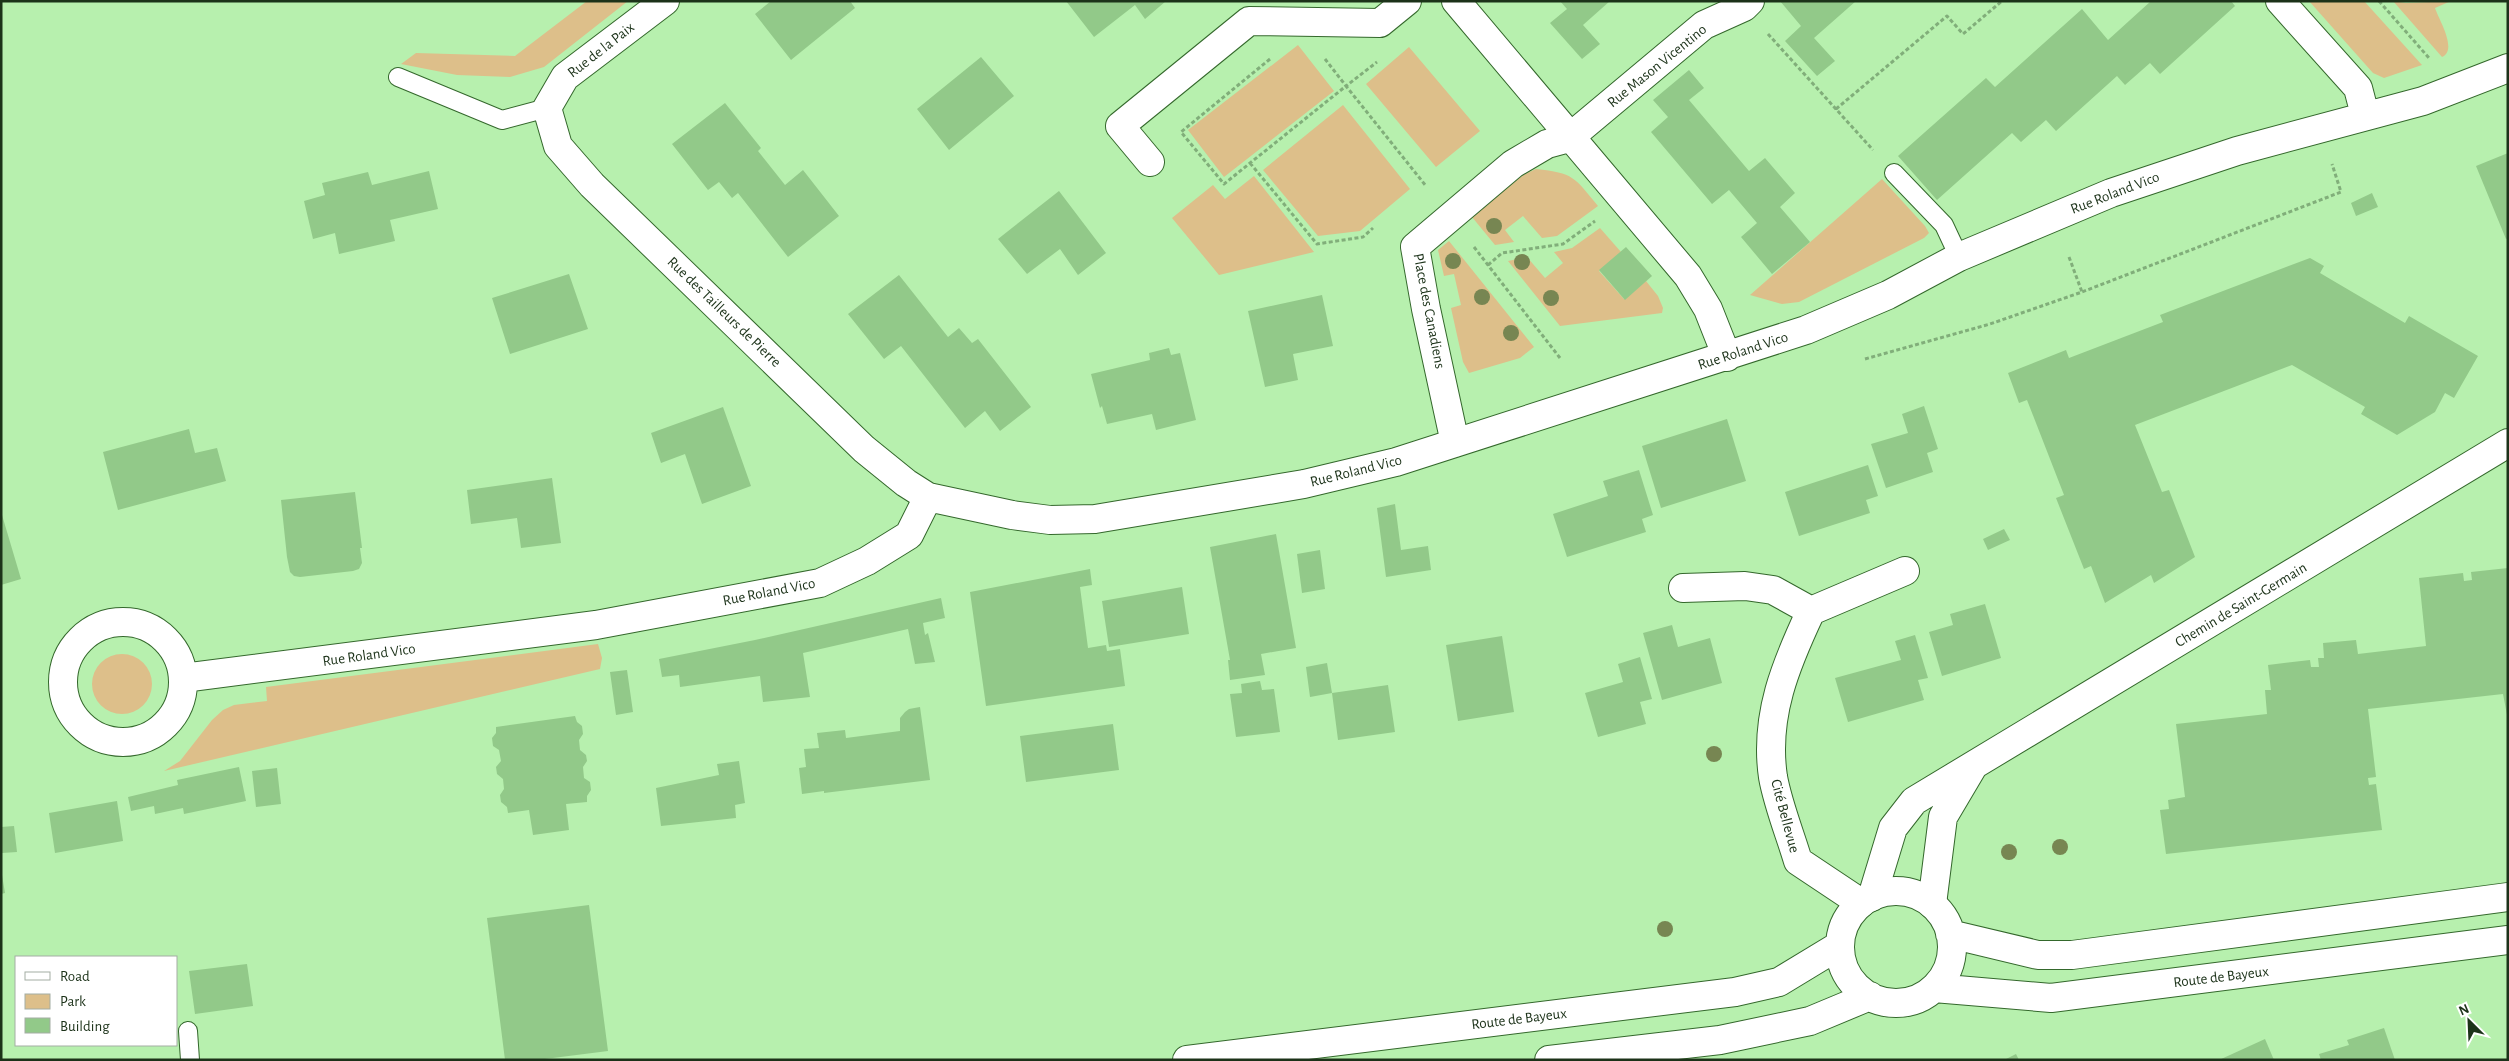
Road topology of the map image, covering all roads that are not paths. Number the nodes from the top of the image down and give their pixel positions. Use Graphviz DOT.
graph roads {
  1 [pos="665,1"];
  2 [pos="1408,1"];
  3 [pos="1456,1"];
  4 [pos="1750,1"];
  5 [pos="2280,1"];
  6 [pos="2508,68"];
  7 [pos="398,77"];
  8 [pos="547,108"];
  9 [pos="2365,115"];
  10 [pos="1569,138"];
  11 [pos="1150,162"];
  12 [pos="1894,173"];
  13 [pos="1959,257"];
  14 [pos="1727,357"];
  15 [pos="2508,443"];
  16 [pos="1455,444"];
  17 [pos="928,496"];
  18 [pos="1905,571"];
  19 [pos="1683,588"];
  20 [pos="1811,611"];
  21 [pos="183,678"];
  22 [pos="1973,766"];
  23 [pos="2508,897"];
  24 [pos="1866,900"];
  25 [pos="1932,904"];
  26 [pos="1950,934"];
  27 [pos="2508,940"];
  28 [pos="1840,945"];
  29 [pos="1934,988"];
  30 [pos="1870,996"];
  31 [pos="188,1031"];
  32 [pos="190,1060"];
  33 [pos="1187,1060"];
  34 [pos="1549,1060"];
  1 -- 8 [label="street, Rue de la Paix"];
  2 -- 11 [label="street"];
  3 -- 10 [label="street"];
  4 -- 10 [label="street, Rue Mason Vicentino"];
  5 -- 9 [label="street"];
  6 -- 9 [label="street, Rue Roland Vico"];
  7 -- 8 [label="lane"];
  8 -- 17 [label="street, Rue des Tailleurs de Pierre"];
  9 -- 13 [label="street, Rue Roland Vico"];
  10 -- 14 [label="street"];
  10 -- 16 [label="street, Place des Canadiens"];
  12 -- 13 [label="lane"];
  13 -- 14 [label="street, Rue Roland Vico"];
  14 -- 16 [label="street, Rue Roland Vico"];
  15 -- 22 [label="street, Chemin de Saint-Germain"];
  16 -- 17 [label="street, Rue Roland Vico"];
  17 -- 21 [label="street, Rue Roland Vico"];
  18 -- 20 [label="street"];
  19 -- 20 [label="street"];
  20 -- 24 [label="street, Cité Bellevue"];
  21 -- 21 [label="street"];
  22 -- 24 [label="street, Chemin de Saint-Germain"];
  22 -- 25 [label="street, Chemin de Saint-Germain"];
  23 -- 26 [label="street"];
  24 -- 25 [label="street"];
  24 -- 28 [label="street"];
  25 -- 26 [label="street"];
  26 -- 29 [label="street"];
  27 -- 29 [label="street, Route de Bayeux"];
  28 -- 30 [label="street"];
  28 -- 33 [label="street, Route de Bayeux"];
  29 -- 30 [label="street"];
  30 -- 34 [label="street"];
  31 -- 32 [label="lane"];
}
